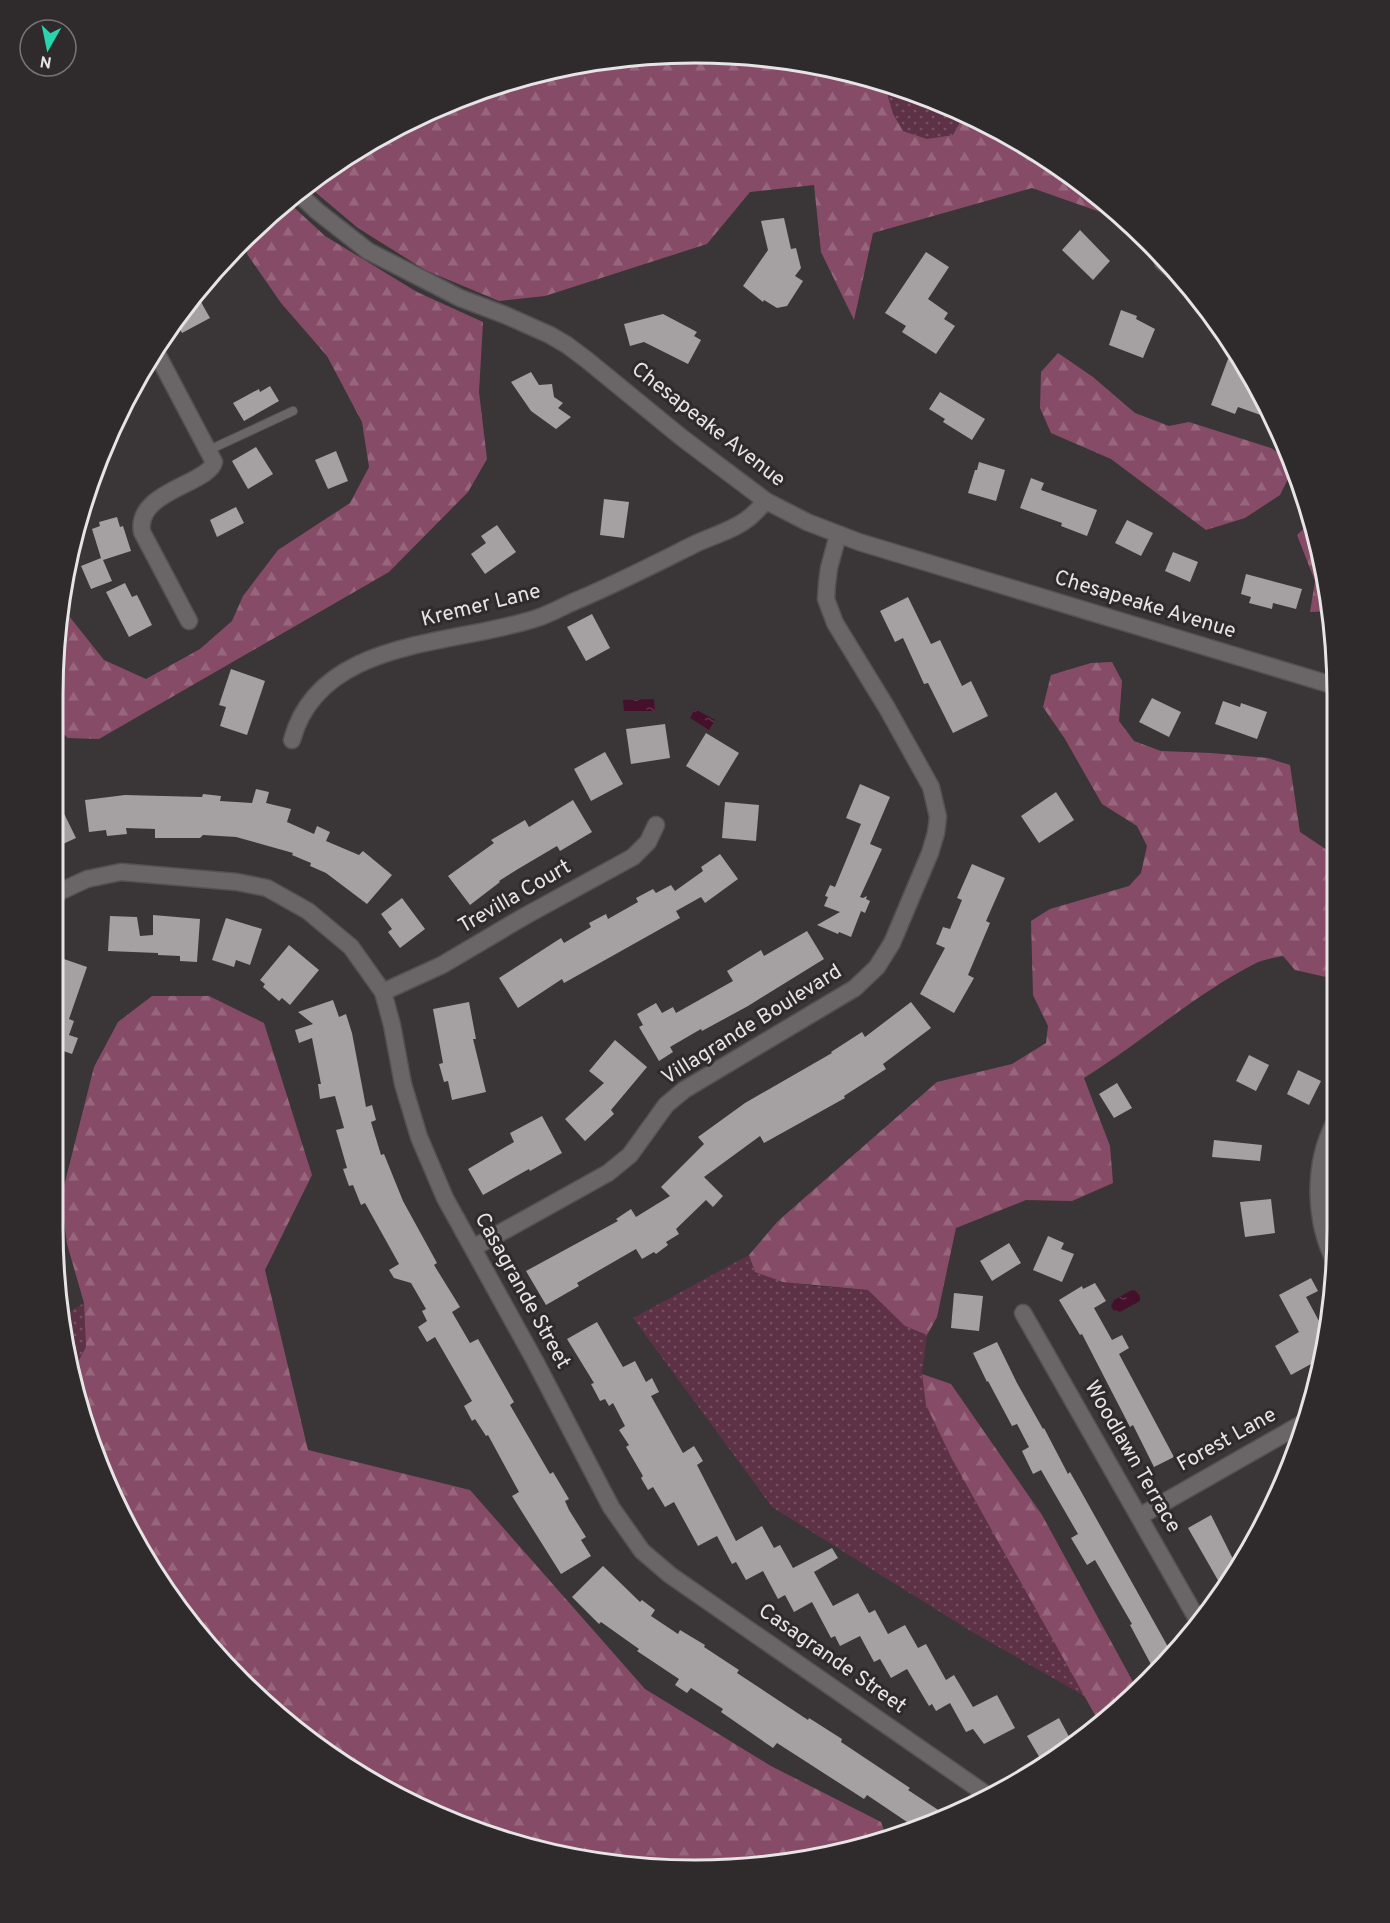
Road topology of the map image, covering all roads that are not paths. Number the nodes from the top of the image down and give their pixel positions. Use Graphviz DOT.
graph roads {
  1 [pos="304,199"];
  2 [pos="160,360"];
  3 [pos="293,411"];
  4 [pos="209,450"];
  5 [pos="766,501"];
  6 [pos="838,535"];
  7 [pos="189,621"];
  8 [pos="1327,683"];
  9 [pos="292,740"];
  10 [pos="656,825"];
  11 [pos="63,890"];
  12 [pos="383,992"];
  13 [pos="1327,1142"];
  14 [pos="1327,1242"];
  15 [pos="473,1248"];
  16 [pos="1023,1313"];
  17 [pos="1294,1428"];
  18 [pos="1140,1515"];
  19 [pos="1195,1615"];
  20 [pos="982,1791"];
  1 -- 5 [label="street, Chesapeake Avenue"];
  2 -- 4 [label="street"];
  3 -- 4 [label="lane"];
  4 -- 7 [label="street"];
  5 -- 6 [label="street, Chesapeake Avenue"];
  5 -- 9 [label="street, Kremer Lane"];
  6 -- 8 [label="street, Chesapeake Avenue"];
  6 -- 15 [label="street, Villagrande Boulevard"];
  10 -- 12 [label="street, Trevilla Court"];
  11 -- 12 [label="street, Casagrande Street"];
  12 -- 15 [label="street, Casagrande Street"];
  13 -- 14 [label="street"];
  15 -- 20 [label="street, Casagrande Street"];
  16 -- 18 [label="street, Woodlawn Terrace"];
  17 -- 18 [label="street, Forest Lane"];
  18 -- 19 [label="street, Woodlawn Terrace"];
}
